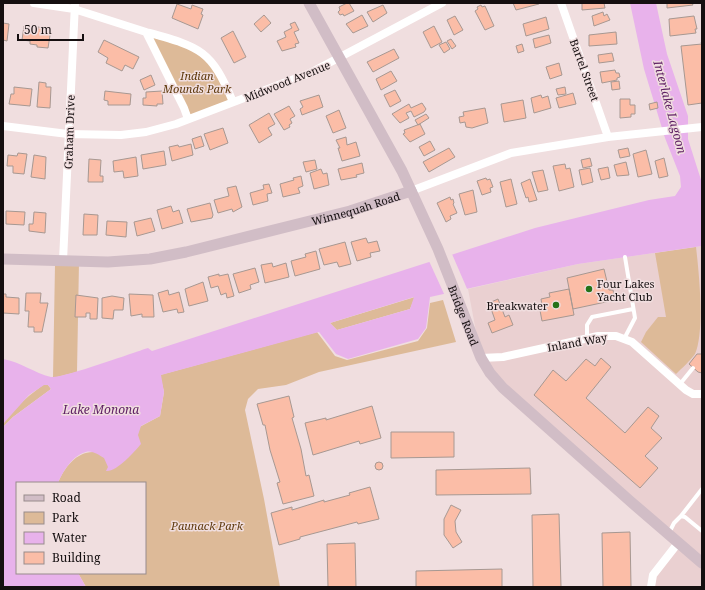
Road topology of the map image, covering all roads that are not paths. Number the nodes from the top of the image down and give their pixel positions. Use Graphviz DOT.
graph roads {
  1 [pos="34,3"];
  2 [pos="309,3"];
  3 [pos="442,3"];
  4 [pos="561,3"];
  5 [pos="74,6"];
  6 [pos="146,32"];
  7 [pos="339,58"];
  8 [pos="233,102"];
  9 [pos="188,119"];
  10 [pos="3,126"];
  11 [pos="702,127"];
  12 [pos="68,134"];
  13 [pos="608,137"];
  14 [pos="411,191"];
  15 [pos="625,257"];
  16 [pos="3,259"];
  17 [pos="63,261"];
  18 [pos="633,309"];
  19 [pos="587,339"];
  20 [pos="624,339"];
  21 [pos="481,358"];
  22 [pos="693,368"];
  23 [pos="680,384"];
  24 [pos="702,394"];
  25 [pos="702,490"];
  26 [pos="681,516"];
  27 [pos="702,531"];
  28 [pos="668,535"];
  29 [pos="678,544"];
  30 [pos="702,563"];
  31 [pos="651,587"];
  1 -- 5 [label="street"];
  2 -- 7 [label="street, Bridge Road"];
  3 -- 7 [label="street, Midwood Avenue"];
  4 -- 13 [label="street, Bartel Street"];
  5 -- 6 [label="street"];
  5 -- 12 [label="street, Graham Drive"];
  6 -- 8 [label="street"];
  6 -- 9 [label="street"];
  7 -- 8 [label="street, Midwood Avenue"];
  7 -- 14 [label="street, Bridge Road"];
  8 -- 9 [label="street, Midwood Avenue"];
  9 -- 12 [label="street, Midwood Avenue"];
  10 -- 12 [label="street, Midwood Avenue"];
  11 -- 13 [label="street, Winnequah Road"];
  12 -- 17 [label="street, Graham Drive"];
  13 -- 14 [label="street, Winnequah Road"];
  14 -- 17 [label="street, Winnequah Road"];
  14 -- 21 [label="street, Bridge Road"];
  15 -- 18 [label="lane"];
  16 -- 17 [label="street, Winnequah Road"];
  18 -- 19 [label="lane"];
  18 -- 20 [label="lane"];
  19 -- 20 [label="street, Inland Way"];
  19 -- 21 [label="street, Inland Way"];
  20 -- 23 [label="street, Inland Way"];
  21 -- 28 [label="street, Bridge Road"];
  22 -- 23 [label="lane"];
  23 -- 24 [label="street, Inland Way"];
  25 -- 26 [label="lane"];
  26 -- 27 [label="lane"];
  26 -- 28 [label="lane"];
  28 -- 29 [label="street, Bridge Road"];
  29 -- 30 [label="street, Bridge Road"];
  29 -- 31 [label="street"];
}
